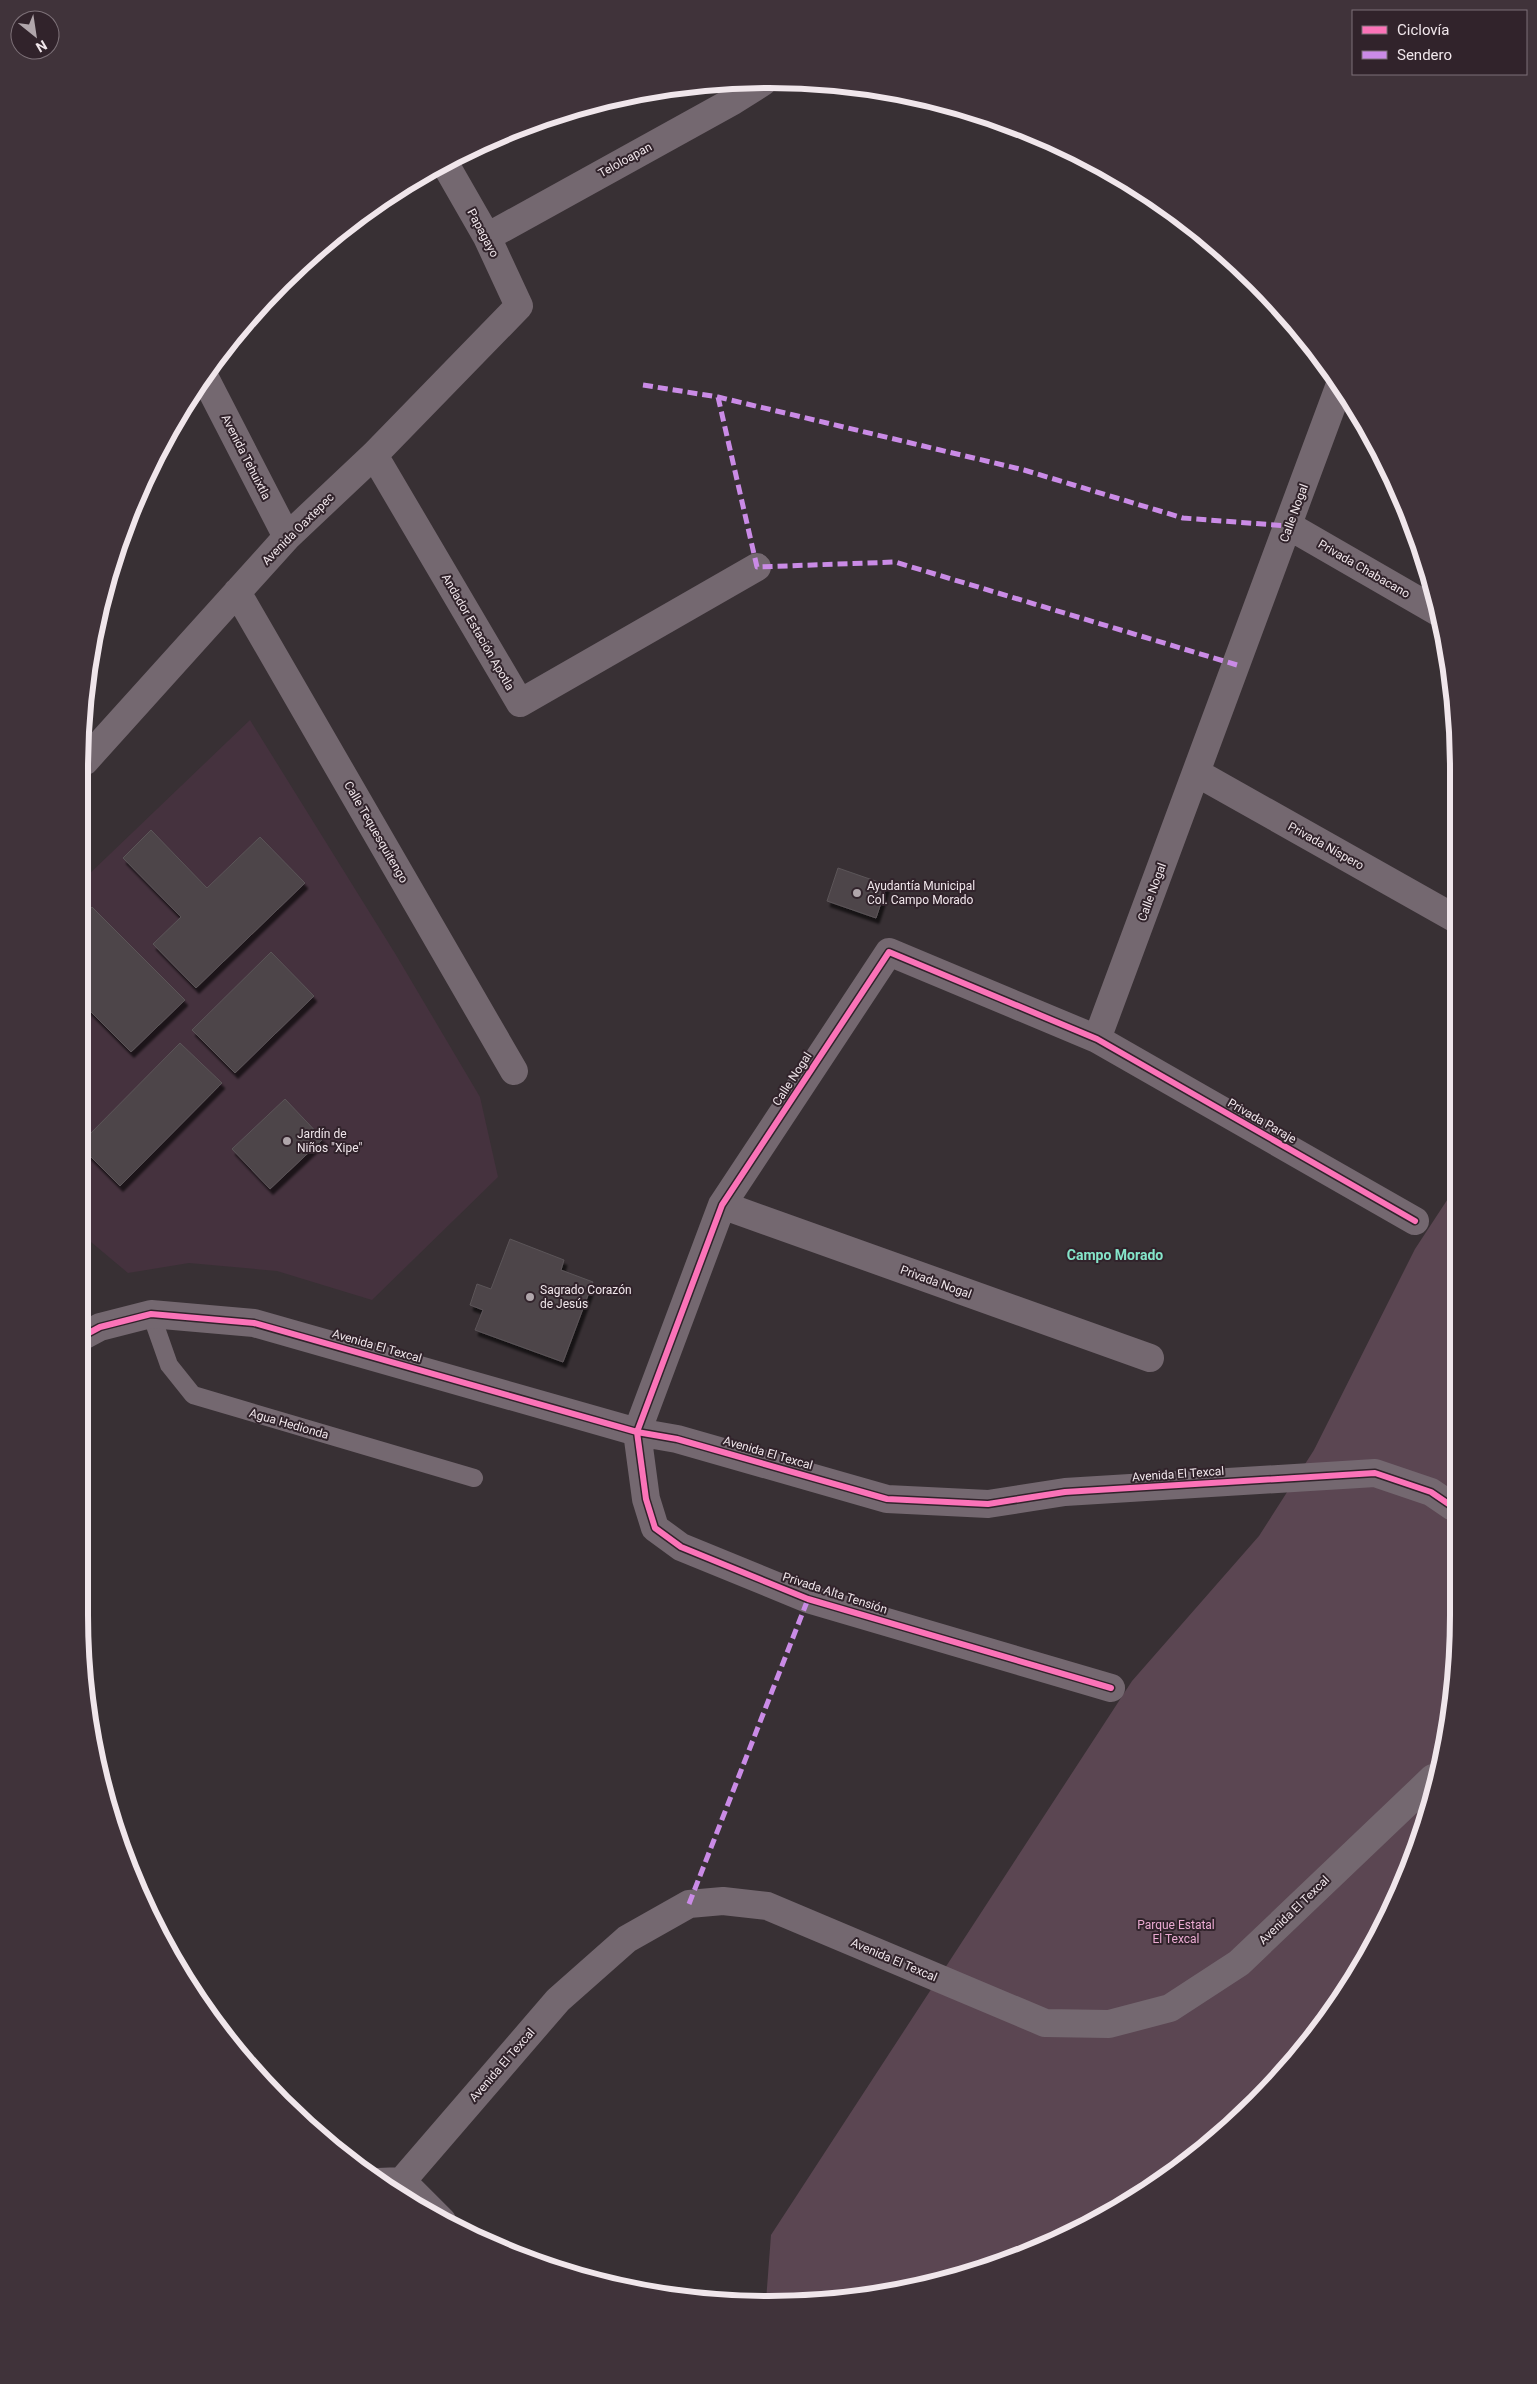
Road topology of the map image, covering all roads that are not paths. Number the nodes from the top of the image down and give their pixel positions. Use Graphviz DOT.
graph roads {
  1 [pos="727,92"];
  2 [pos="448,168"];
  3 [pos="487,237"];
  4 [pos="518,306"];
  5 [pos="207,383"];
  6 [pos="1337,393"];
  7 [pos="374,455"];
  8 [pos="1289,526"];
  9 [pos="287,537"];
  10 [pos="757,567"];
  11 [pos="238,592"];
  12 [pos="1429,607"];
  13 [pos="88,757"];
  14 [pos="1196,773"];
  15 [pos="1450,916"];
  16 [pos="1097,1040"];
  17 [pos="514,1071"];
  18 [pos="722,1205"];
  19 [pos="1415,1222"];
  20 [pos="151,1314"];
  21 [pos="88,1333"];
  22 [pos="1150,1358"];
  23 [pos="637,1432"];
  24 [pos="474,1478"];
  25 [pos="1450,1505"];
  26 [pos="1111,1688"];
  27 [pos="1428,1783"];
  28 [pos="390,2182"];
  1 -- 3 [label="street, Teloloapan"];
  2 -- 3 [label="street, Papagayo"];
  3 -- 4 [label="street, Papagayo"];
  4 -- 7 [label="street, Avenida Oaxtepec"];
  5 -- 9 [label="street, Avenida Tehuixtla"];
  6 -- 8 [label="street, Calle Nogal"];
  7 -- 9 [label="street, Avenida Oaxtepec"];
  7 -- 10 [label="street, Andador Estación Apotla"];
  8 -- 12 [label="street, Privada Chabacano"];
  8 -- 14 [label="street, Calle Nogal"];
  9 -- 11 [label="street, Avenida Oaxtepec"];
  11 -- 13 [label="street, Avenida Oaxtepec"];
  11 -- 17 [label="street, Calle Tequesquitengo"];
  14 -- 15 [label="street, Privada Níspero"];
  14 -- 16 [label="street, Calle Nogal"];
  16 -- 18 [label="street, Calle Nogal"];
  16 -- 19 [label="street, Privada Paraje"];
  18 -- 22 [label="street, Privada Nogal"];
  18 -- 23 [label="street, Calle Nogal"];
  20 -- 21 [label="street, Avenida El Texcal"];
  20 -- 23 [label="street, Avenida El Texcal"];
  20 -- 24 [label="lane, Agua Hedionda"];
  23 -- 25 [label="street, Avenida El Texcal"];
  23 -- 26 [label="street, Privada Alta Tensión"];
  27 -- 28 [label="street, Avenida El Texcal"];
}
